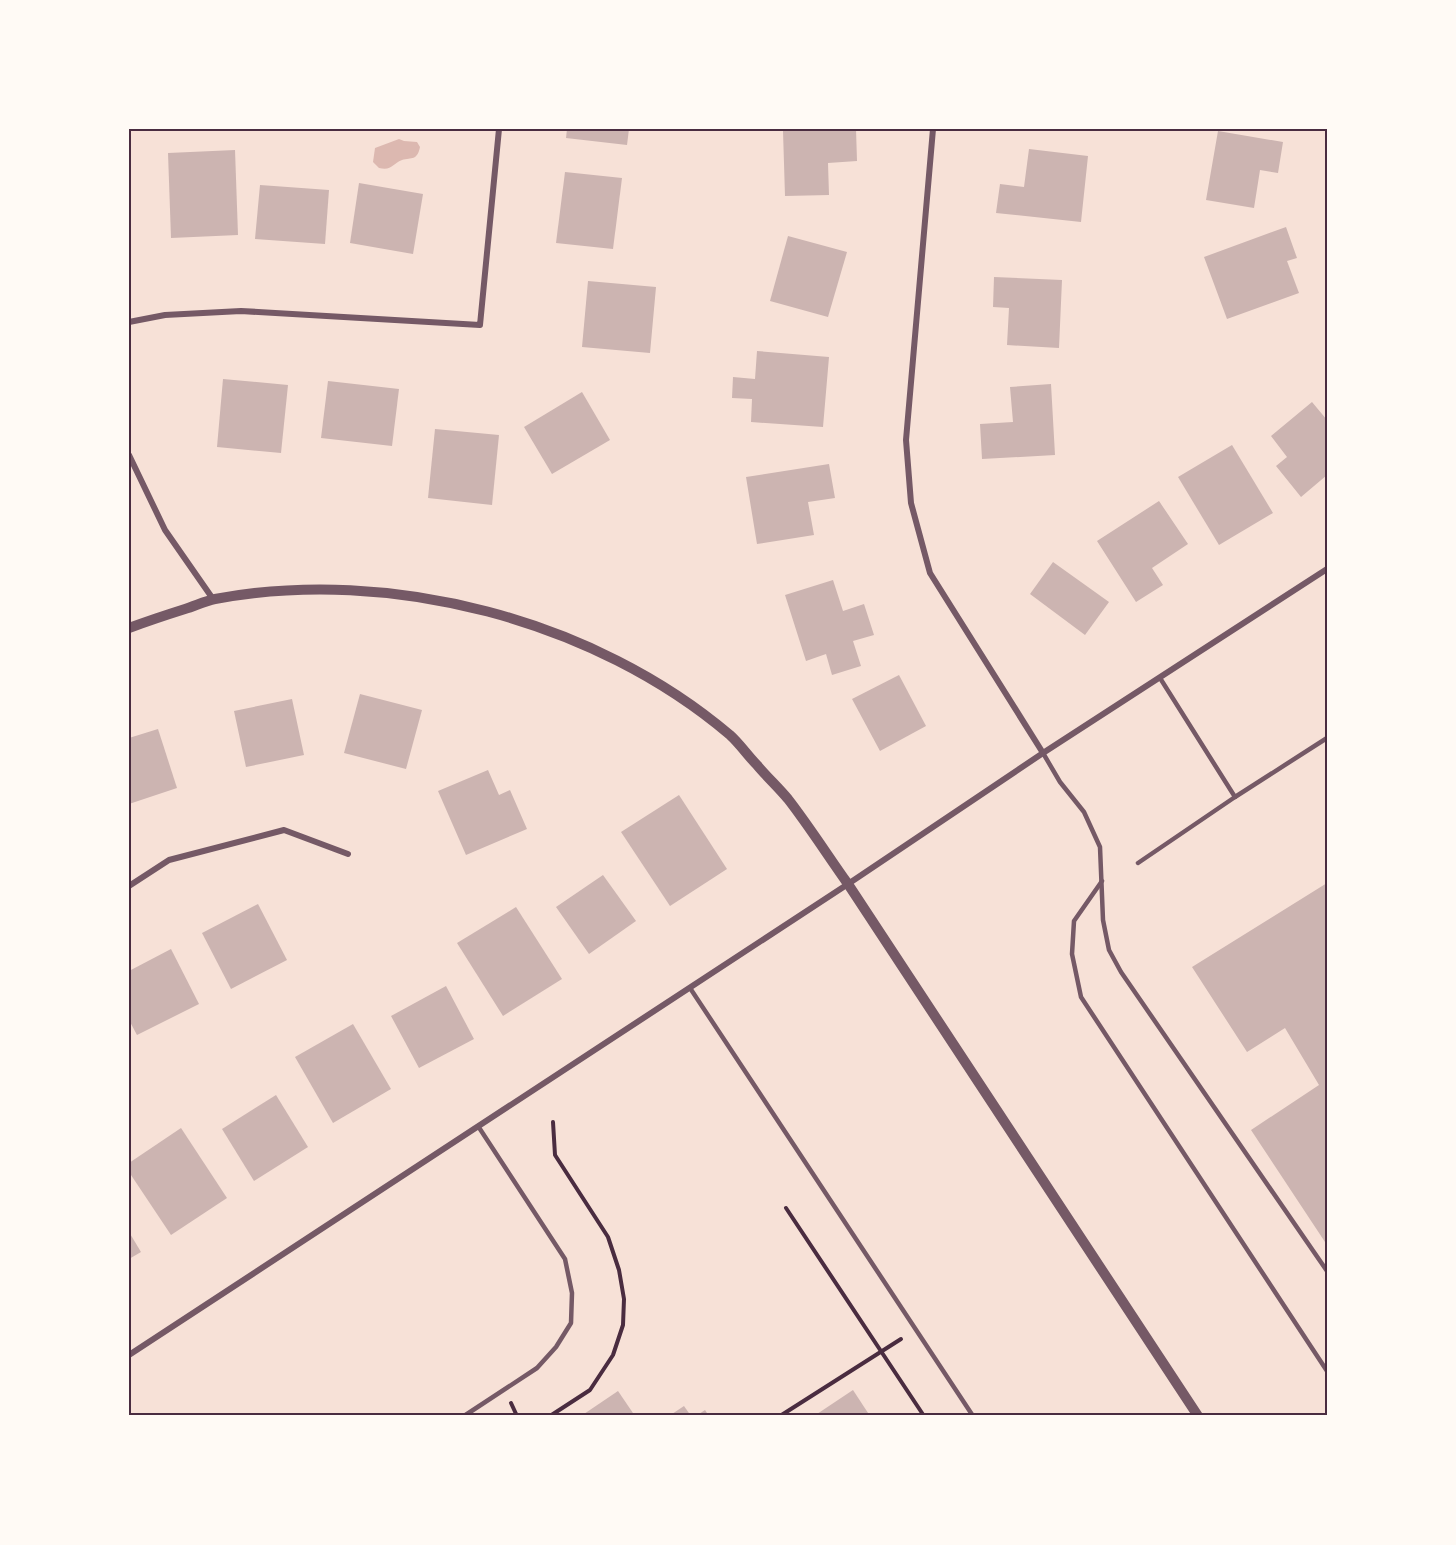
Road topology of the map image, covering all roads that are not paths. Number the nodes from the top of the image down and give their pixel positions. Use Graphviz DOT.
graph roads {
  1 [pos="499,129"];
  2 [pos="933,129"];
  3 [pos="129,322"];
  4 [pos="129,455"];
  5 [pos="1327,569"];
  6 [pos="213,599"];
  7 [pos="129,628"];
  8 [pos="1160,678"];
  9 [pos="1327,738"];
  10 [pos="1043,753"];
  11 [pos="1235,796"];
  12 [pos="348,854"];
  13 [pos="1138,863"];
  14 [pos="1101,881"];
  15 [pos="848,884"];
  16 [pos="129,886"];
  17 [pos="690,988"];
  18 [pos="478,1126"];
  19 [pos="1327,1271"];
  20 [pos="129,1355"];
  21 [pos="1327,1371"];
  22 [pos="464,1416"];
  23 [pos="974,1416"];
  24 [pos="1198,1416"];
  1 -- 3 [label="street"];
  2 -- 10 [label="street"];
  4 -- 6 [label="street"];
  5 -- 8 [label="street"];
  6 -- 7 [label="street"];
  6 -- 15 [label="street"];
  8 -- 10 [label="street"];
  8 -- 11 [label="lane"];
  9 -- 11 [label="lane"];
  10 -- 14 [label="lane"];
  10 -- 15 [label="street"];
  11 -- 13 [label="lane"];
  12 -- 16 [label="street"];
  14 -- 19 [label="lane"];
  14 -- 21 [label="lane"];
  15 -- 17 [label="street"];
  15 -- 24 [label="street"];
  17 -- 18 [label="street"];
  17 -- 23 [label="lane"];
  18 -- 20 [label="street"];
  18 -- 22 [label="lane"];
}
